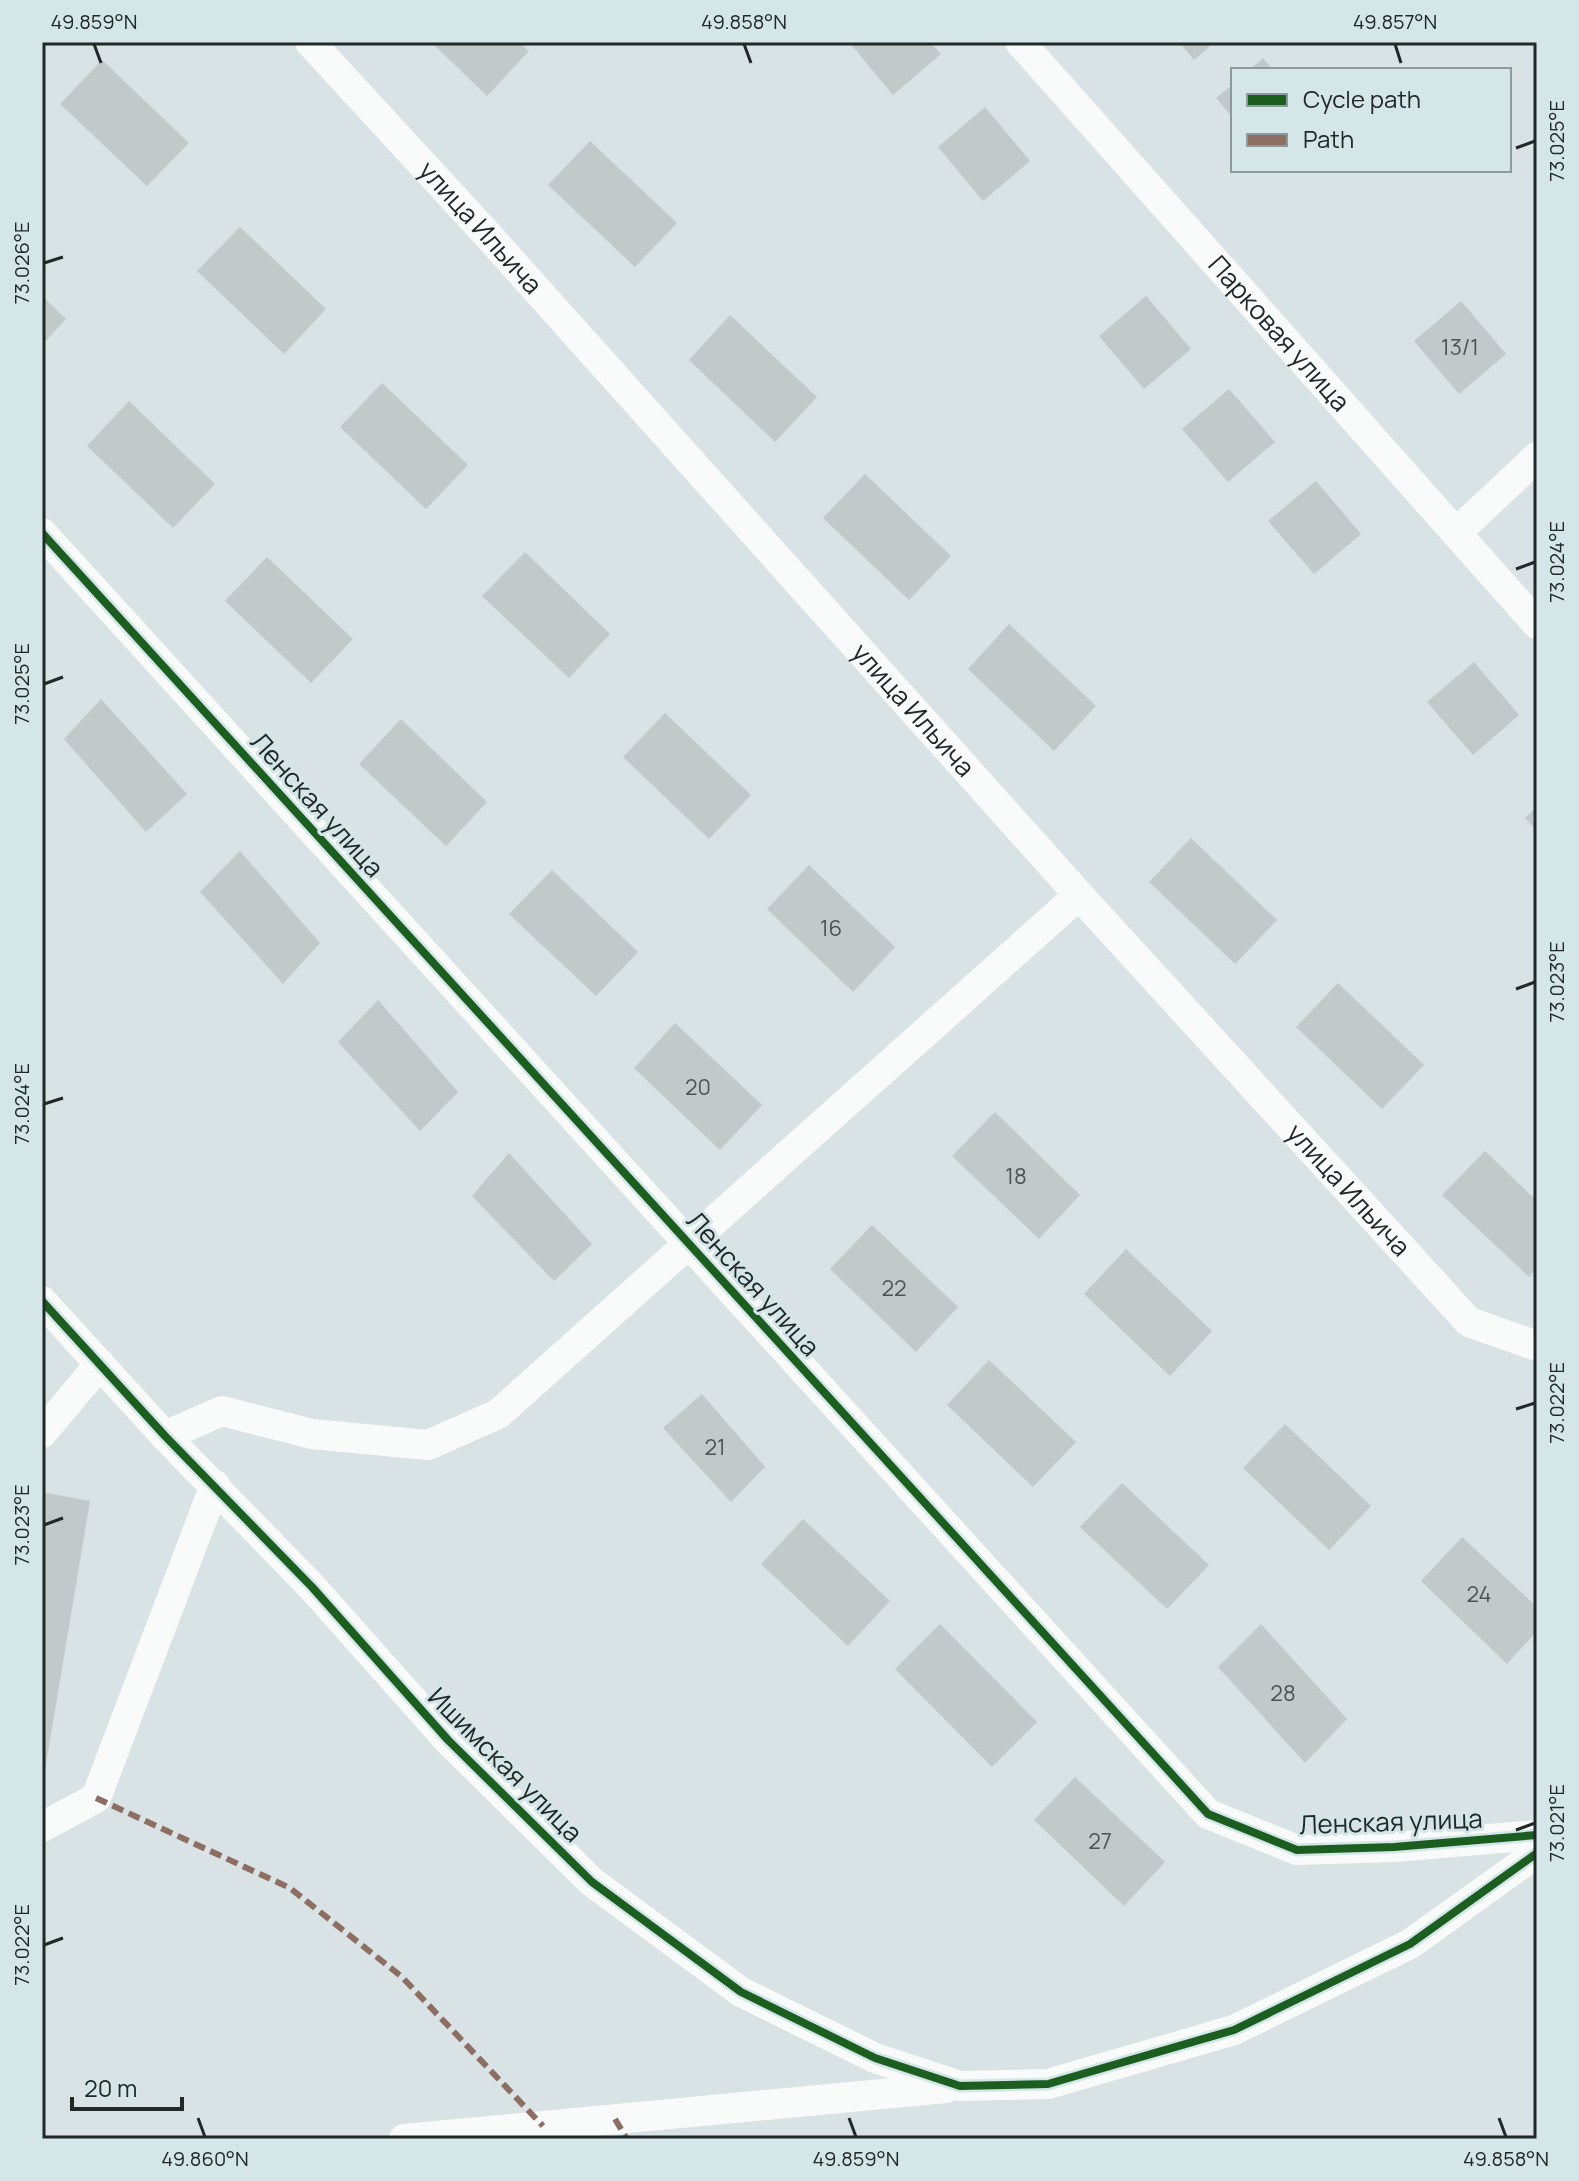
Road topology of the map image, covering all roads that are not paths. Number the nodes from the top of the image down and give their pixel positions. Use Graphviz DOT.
graph roads {
  1 [pos="310,42"];
  2 [pos="1020,42"];
  3 [pos="1537,457"];
  4 [pos="42,533"];
  5 [pos="1456,533"];
  6 [pos="1537,624"];
  7 [pos="1079,895"];
  8 [pos="691,1245"];
  9 [pos="42,1301"];
  10 [pos="1537,1346"];
  11 [pos="100,1364"];
  12 [pos="42,1433"];
  13 [pos="165,1436"];
  14 [pos="215,1485"];
  15 [pos="42,1827"];
  16 [pos="1537,1835"];
  17 [pos="1537,1853"];
  18 [pos="960,2086"];
  19 [pos="404,2139"];
  1 -- 7 [label="street, улица Ильича"];
  2 -- 5 [label="street, Парковая улица"];
  3 -- 5 [label="street"];
  4 -- 8 [label="street, Ленская улица"];
  5 -- 6 [label="street, Парковая улица"];
  7 -- 8 [label="street"];
  7 -- 10 [label="street, улица Ильича"];
  8 -- 13 [label="street"];
  8 -- 16 [label="street, Ленская улица"];
  9 -- 11 [label="street, Ишимская улица"];
  11 -- 12 [label="street"];
  11 -- 13 [label="street, Ишимская улица"];
  13 -- 14 [label="street, Ишимская улица"];
  14 -- 15 [label="street"];
  14 -- 18 [label="street, Ишимская улица"];
  17 -- 18 [label="street, Ишимская улица"];
  18 -- 19 [label="street"];
}
